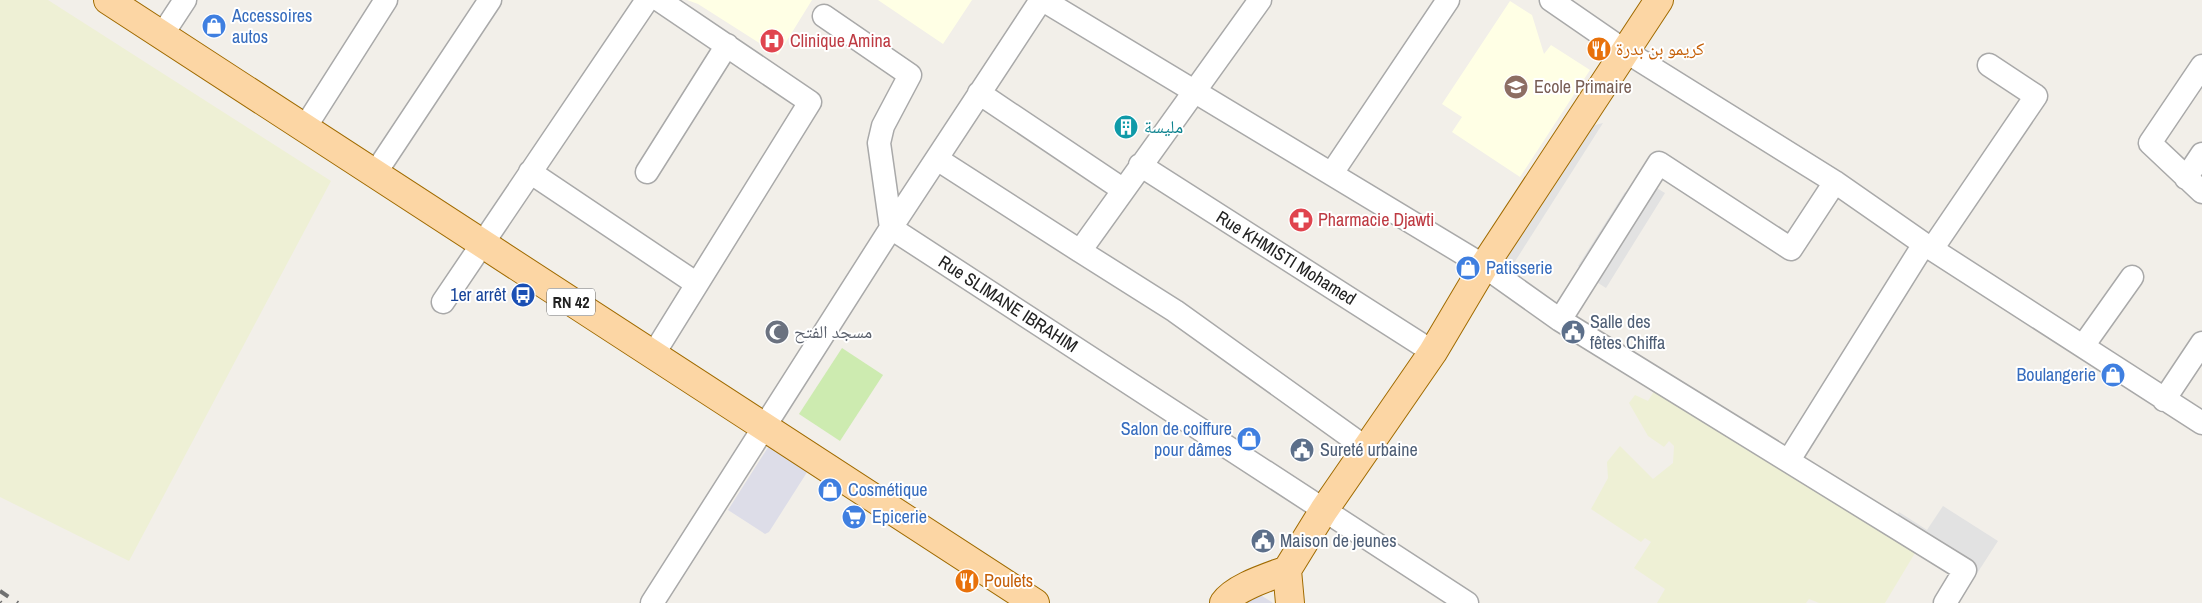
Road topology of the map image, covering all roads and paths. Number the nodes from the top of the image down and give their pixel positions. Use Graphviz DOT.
graph roads {
  1 [pos="108,0"];
  2 [pos="185,0"];
  3 [pos="386,0"];
  4 [pos="490,0"];
  5 [pos="647,0"];
  6 [pos="660,0"];
  7 [pos="1042,0"];
  8 [pos="1260,0"];
  9 [pos="1448,0"];
  10 [pos="1551,0"];
  11 [pos="1659,0"];
  12 [pos="824,16"];
  13 [pos="162,35"];
  14 [pos="727,45"];
  15 [pos="1625,51"];
  16 [pos="1989,65"];
  17 [pos="2202,66"];
  18 [pos="1193,91"];
  19 [pos="979,93"];
  20 [pos="304,129"];
  21 [pos="2202,154"];
  22 [pos="937,159"];
  23 [pos="1140,165"];
  24 [pos="530,172"];
  25 [pos="647,172"];
  26 [pos="1332,173"];
  27 [pos="374,174"];
  28 [pos="1835,182"];
  29 [pos="2194,185"];
  30 [pos="1122,189"];
  31 [pos="891,228"];
  32 [pos="483,245"];
  33 [pos="1928,246"];
  34 [pos="1080,251"];
  35 [pos="1484,266"];
  36 [pos="2132,277"];
  37 [pos="697,284"];
  38 [pos="443,302"];
  39 [pos="1560,320"];
  40 [pos="2202,343"];
  41 [pos="2083,346"];
  42 [pos="1433,352"];
  43 [pos="653,355"];
  44 [pos="2164,400"];
  45 [pos="2202,424"];
  46 [pos="765,428"];
  47 [pos="1366,448"];
  48 [pos="1789,460"];
  49 [pos="1324,510"];
  50 [pos="1287,570"];
  51 [pos="652,603"];
  52 [pos="1035,603"];
  53 [pos="1224,603"];
  54 [pos="1290,603"];
  55 [pos="1467,603"];
  56 [pos="1945,603"];
  1 -- 13 [label="main road, RN 42"];
  2 -- 13 [label="street"];
  3 -- 20 [label="street"];
  4 -- 27 [label="street"];
  5 -- 24 [label="street"];
  6 -- 14 [label="street"];
  7 -- 18 [label="street"];
  7 -- 19 [label="street"];
  8 -- 18 [label="street"];
  9 -- 26 [label="street"];
  10 -- 15 [label="street"];
  11 -- 15 [label="main road"];
  12 -- 31 [label="street"];
  13 -- 20 [label="main road, RN 42"];
  14 -- 25 [label="street"];
  14 -- 37 [label="street"];
  15 -- 28 [label="street"];
  15 -- 35 [label="main road"];
  16 -- 33 [label="street"];
  17 -- 29 [label="street"];
  18 -- 23 [label="street"];
  18 -- 26 [label="street"];
  19 -- 22 [label="street"];
  19 -- 30 [label="street"];
  20 -- 27 [label="main road, RN 42"];
  21 -- 29 [label="street"];
  22 -- 31 [label="street"];
  22 -- 34 [label="street"];
  23 -- 30 [label="street"];
  23 -- 42 [label="street, Rue KHMISTI Mohamed"];
  24 -- 32 [label="street"];
  24 -- 37 [label="street"];
  26 -- 35 [label="street"];
  27 -- 32 [label="main road, RN 42"];
  28 -- 33 [label="street"];
  28 -- 39 [label="street"];
  30 -- 34 [label="street"];
  31 -- 46 [label="street"];
  31 -- 49 [label="street, Rue SLIMANE IBRAHIM"];
  32 -- 38 [label="street"];
  32 -- 43 [label="main road, RN 42"];
  33 -- 41 [label="street"];
  33 -- 48 [label="street"];
  34 -- 47 [label="street"];
  35 -- 39 [label="street"];
  35 -- 42 [label="main road"];
  36 -- 41 [label="street"];
  37 -- 43 [label="street"];
  39 -- 48 [label="street"];
  40 -- 44 [label="street"];
  41 -- 44 [label="street"];
  42 -- 47 [label="main road"];
  43 -- 46 [label="main road, RN 42"];
  44 -- 45 [label="street"];
  46 -- 51 [label="street"];
  46 -- 52 [label="main road, RN 42"];
  47 -- 49 [label="main road"];
  48 -- 56 [label="street"];
  49 -- 50 [label="main road"];
  49 -- 55 [label="street, Rue SLIMANE IBRAHIM"];
  50 -- 53 [label="main road"];
  50 -- 54 [label="main road"];
}
